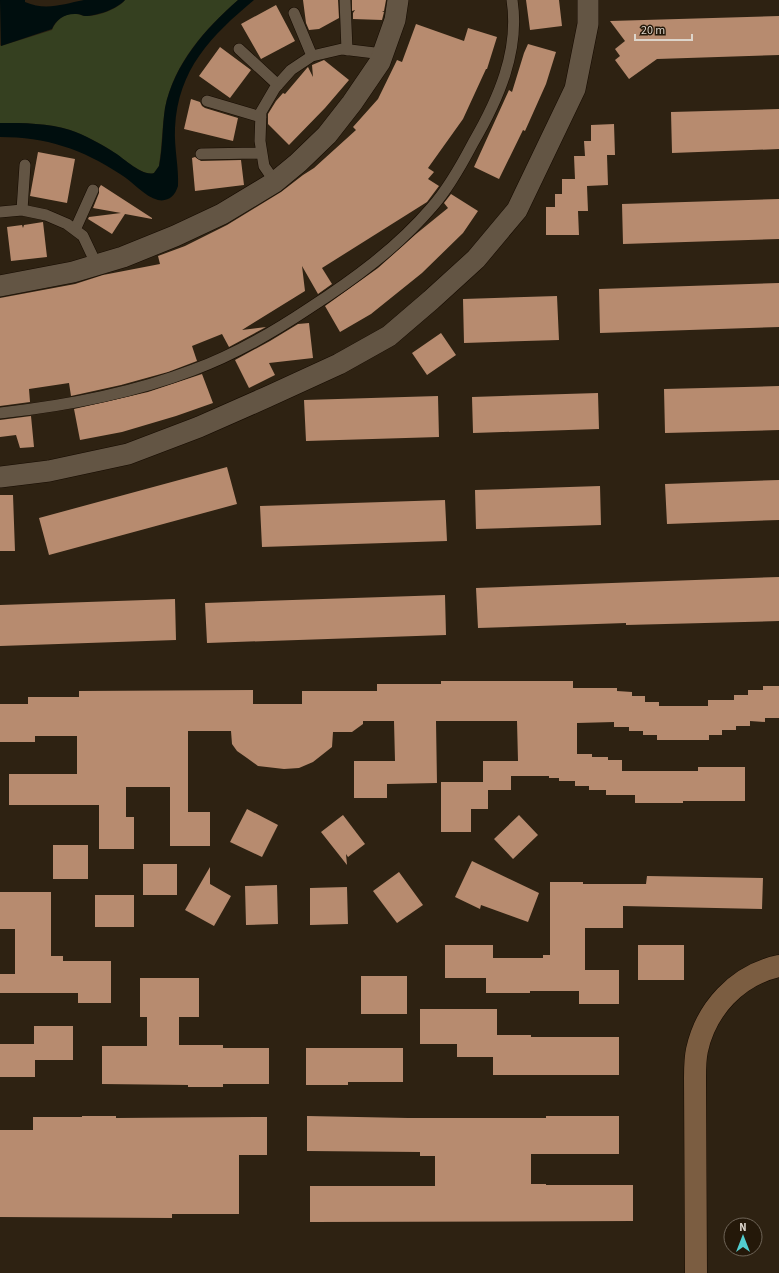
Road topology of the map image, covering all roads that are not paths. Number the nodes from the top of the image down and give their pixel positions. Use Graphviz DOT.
graph roads {
  1 [pos="345,0"];
  2 [pos="398,0"];
  3 [pos="512,0"];
  4 [pos="588,0"];
  5 [pos="294,14"];
  6 [pos="239,49"];
  7 [pos="347,50"];
  8 [pos="383,54"];
  9 [pos="312,56"];
  10 [pos="278,85"];
  11 [pos="207,101"];
  12 [pos="261,117"];
  13 [pos="262,153"];
  14 [pos="201,154"];
  15 [pos="25,165"];
  16 [pos="275,182"];
  17 [pos="93,190"];
  18 [pos="22,210"];
  19 [pos="0,212"];
  20 [pos="75,230"];
  21 [pos="94,266"];
  22 [pos="0,286"];
  23 [pos="0,413"];
  24 [pos="0,477"];
  25 [pos="779,966"];
  26 [pos="696,1273"];
  1 -- 7 [label="lane"];
  2 -- 8 [label="street"];
  3 -- 23 [label="lane"];
  4 -- 24 [label="street"];
  5 -- 9 [label="lane"];
  6 -- 10 [label="lane"];
  7 -- 8 [label="lane"];
  7 -- 9 [label="lane"];
  8 -- 16 [label="street"];
  9 -- 10 [label="lane"];
  10 -- 12 [label="lane"];
  11 -- 12 [label="lane"];
  12 -- 13 [label="lane"];
  13 -- 14 [label="lane"];
  13 -- 16 [label="lane"];
  15 -- 18 [label="lane"];
  16 -- 21 [label="street"];
  17 -- 20 [label="lane"];
  18 -- 19 [label="lane"];
  18 -- 20 [label="lane"];
  20 -- 21 [label="lane"];
  21 -- 22 [label="street"];
  25 -- 26 [label="main road"];
}
